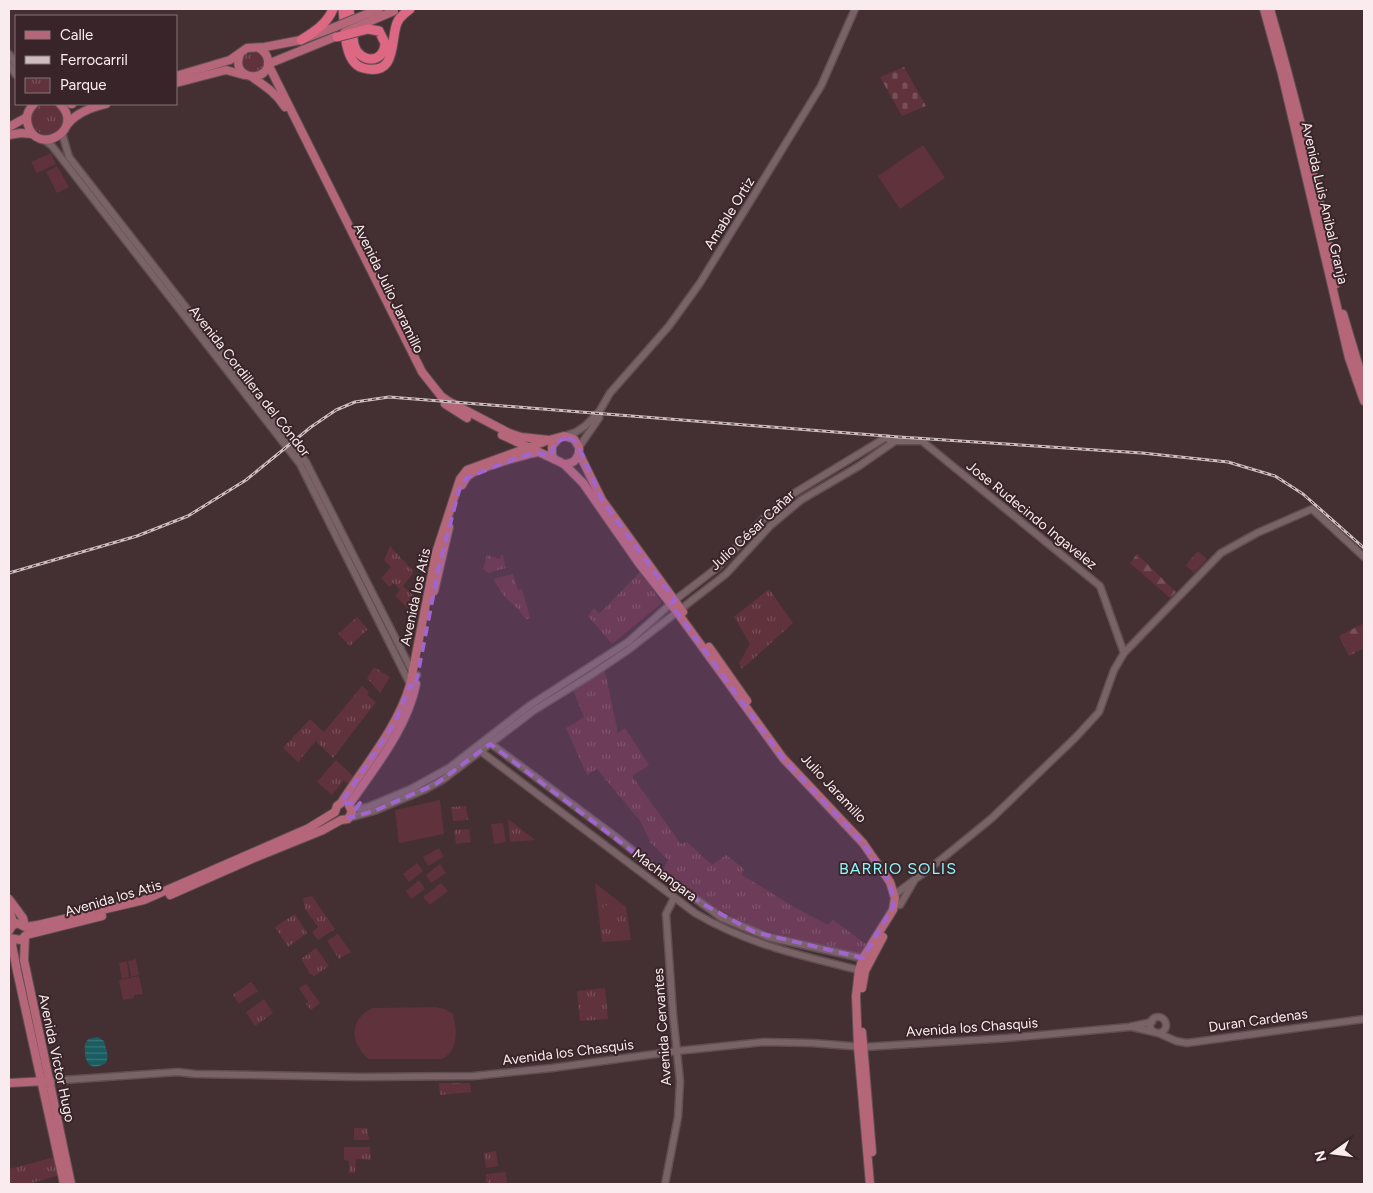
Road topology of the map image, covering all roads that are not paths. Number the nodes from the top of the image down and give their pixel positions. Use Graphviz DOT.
graph roads {
  1 [pos="333,9"];
  2 [pos="343,9"];
  3 [pos="349,9"];
  4 [pos="379,9"];
  5 [pos="410,9"];
  6 [pos="855,9"];
  7 [pos="1264,9"];
  8 [pos="1270,9"];
  9 [pos="396,10"];
  10 [pos="335,35"];
  11 [pos="301,40"];
  12 [pos="259,48"];
  13 [pos="240,54"];
  14 [pos="268,64"];
  15 [pos="178,75"];
  16 [pos="249,76"];
  17 [pos="178,82"];
  18 [pos="33,105"];
  19 [pos="61,105"];
  20 [pos="103,105"];
  21 [pos="27,116"];
  22 [pos="67,125"];
  23 [pos="9,127"];
  24 [pos="62,133"];
  25 [pos="32,134"];
  26 [pos="9,135"];
  27 [pos="42,139"];
  28 [pos="1364,384"];
  29 [pos="1364,401"];
  30 [pos="598,412"];
  31 [pos="561,438"];
  32 [pos="885,438"];
  33 [pos="549,440"];
  34 [pos="894,441"];
  35 [pos="527,447"];
  36 [pos="579,450"];
  37 [pos="538,452"];
  38 [pos="554,459"];
  39 [pos="564,464"];
  40 [pos="1364,557"];
  41 [pos="673,602"];
  42 [pos="679,610"];
  43 [pos="1124,653"];
  44 [pos="415,674"];
  45 [pos="413,686"];
  46 [pos="487,742"];
  47 [pos="478,749"];
  48 [pos="347,805"];
  49 [pos="335,812"];
  50 [pos="345,819"];
  51 [pos="915,880"];
  52 [pos="896,892"];
  53 [pos="674,898"];
  54 [pos="9,899"];
  55 [pos="897,905"];
  56 [pos="9,909"];
  57 [pos="25,931"];
  58 [pos="10,934"];
  59 [pos="867,959"];
  60 [pos="862,971"];
  61 [pos="1364,1019"];
  62 [pos="1152,1022"];
  63 [pos="1166,1023"];
  64 [pos="1129,1027"];
  65 [pos="1156,1032"];
  66 [pos="1179,1042"];
  67 [pos="861,1047"];
  68 [pos="678,1051"];
  69 [pos="45,1081"];
  70 [pos="9,1083"];
  71 [pos="64,1184"];
  72 [pos="71,1184"];
  73 [pos="665,1184"];
  74 [pos="870,1184"];
  75 [pos="875,1184"];
  1 -- 11 [label="highway"];
  2 -- 5 [label="highway"];
  3 -- 10 [label="highway, bridge"];
  4 -- 10 [label="main road, bridge"];
  6 -- 30 [label="street, Amable Ortiz"];
  7 -- 29 [label="main road, Avenida Luis Anibal Granja"];
  8 -- 28 [label="main road, Avenida Luis Anibal Granja"];
  9 -- 10 [label="main road, bridge"];
  10 -- 11 [label="main road"];
  10 -- 14 [label="main road"];
  11 -- 12 [label="main road"];
  12 -- 13 [label="main road"];
  12 -- 14 [label="main road"];
  13 -- 15 [label="main road"];
  13 -- 16 [label="main road"];
  14 -- 16 [label="main road"];
  14 -- 33 [label="main road, Avenida Julio Jaramillo"];
  16 -- 17 [label="main road"];
  16 -- 35 [label="main road, Avenida Julio Jaramillo"];
  18 -- 21 [label="main road"];
  19 -- 22 [label="main road"];
  20 -- 22 [label="main road"];
  21 -- 23 [label="main road"];
  21 -- 25 [label="main road"];
  22 -- 24 [label="main road"];
  24 -- 27 [label="main road"];
  24 -- 44 [label="street, Avenida Cordillera del Cóndor"];
  25 -- 26 [label="main road"];
  25 -- 27 [label="main road"];
  27 -- 45 [label="street, Avenida Cordillera del Cóndor"];
  30 -- 31 [label="street, Amable Ortiz"];
  30 -- 36 [label="street, Amable Ortiz"];
  31 -- 33 [label="main road, Avenida Julio Jaramillo"];
  31 -- 36 [label="main road, Julio Jaramillo"];
  31 -- 38 [label="main road"];
  32 -- 34 [label="street, Jose Rudecindo Ingavelez"];
  32 -- 41 [label="street, Julio César Cañar"];
  33 -- 35 [label="main road, Avenida los Atis"];
  34 -- 42 [label="street, Julio César Cañar"];
  34 -- 43 [label="street, Jose Rudecindo Ingavelez"];
  35 -- 37 [label="main road, Avenida Julio Jaramillo"];
  35 -- 44 [label="main road, Avenida los Atis"];
  36 -- 39 [label="main road"];
  36 -- 41 [label="main road, Julio Jaramillo"];
  37 -- 38 [label="main road, Avenida Julio Jaramillo"];
  37 -- 44 [label="main road, Avenida los Atis"];
  38 -- 39 [label="main road, Julio Jaramillo"];
  39 -- 41 [label="main road, Julio Jaramillo"];
  40 -- 43 [label="street"];
  41 -- 42 [label="main road, Julio Jaramillo"];
  41 -- 46 [label="street, Avenida los Atis"];
  42 -- 46 [label="street, Avenida los Atis"];
  42 -- 52 [label="main road, Julio Jaramillo"];
  43 -- 51 [label="street"];
  44 -- 45 [label="main road, Avenida los Atis"];
  45 -- 48 [label="main road, Avenida los Atis"];
  46 -- 47 [label="street, Avenida los Atis"];
  46 -- 59 [label="street, Machangara"];
  47 -- 48 [label="street, Avenida los Atis"];
  47 -- 50 [label="street, Avenida los Atis"];
  47 -- 53 [label="street, Machangara"];
  48 -- 49 [label="main road, Avenida los Atis"];
  48 -- 50 [label="main road, Avenida los Atis"];
  49 -- 50 [label="main road"];
  49 -- 57 [label="main road, Avenida los Atis"];
  50 -- 57 [label="main road, Avenida los Atis"];
  51 -- 52 [label="street"];
  51 -- 55 [label="street"];
  52 -- 55 [label="main road, Julio Jaramillo"];
  53 -- 60 [label="street, Machangara"];
  53 -- 68 [label="street, Avenida Cervantes"];
  54 -- 57 [label="main road"];
  55 -- 59 [label="main road, Julio Jaramillo"];
  56 -- 58 [label="main road, Avenida Victor Hugo"];
  57 -- 58 [label="main road, Avenida los Atis"];
  57 -- 58 [label="main road, Avenida los Atis"];
  57 -- 69 [label="main road, Avenida Victor Hugo"];
  58 -- 69 [label="main road, Avenida Victor Hugo"];
  59 -- 60 [label="main road, Julio Jaramillo"];
  60 -- 67 [label="main road, Julio Jaramillo"];
  61 -- 66 [label="street, Duran Cardenas"];
  62 -- 63 [label="street"];
  62 -- 64 [label="street, Avenida los Chasquis"];
  62 -- 65 [label="street"];
  63 -- 65 [label="street"];
  63 -- 66 [label="street"];
  64 -- 65 [label="street, Avenida los Chasquis"];
  64 -- 67 [label="street, Avenida los Chasquis"];
  65 -- 66 [label="street, Avenida los Chasquis"];
  67 -- 68 [label="street, Avenida los Chasquis"];
  67 -- 74 [label="main road, Julio Jaramillo"];
  67 -- 75 [label="main road, Julio Jaramillo"];
  68 -- 69 [label="street, Avenida los Chasquis"];
  68 -- 73 [label="street, Avenida Cervantes"];
  69 -- 70 [label="main road, Avenida los Chasquis"];
  69 -- 71 [label="main road, Avenida Victor Hugo"];
  69 -- 72 [label="main road, Avenida Victor Hugo"];
}
